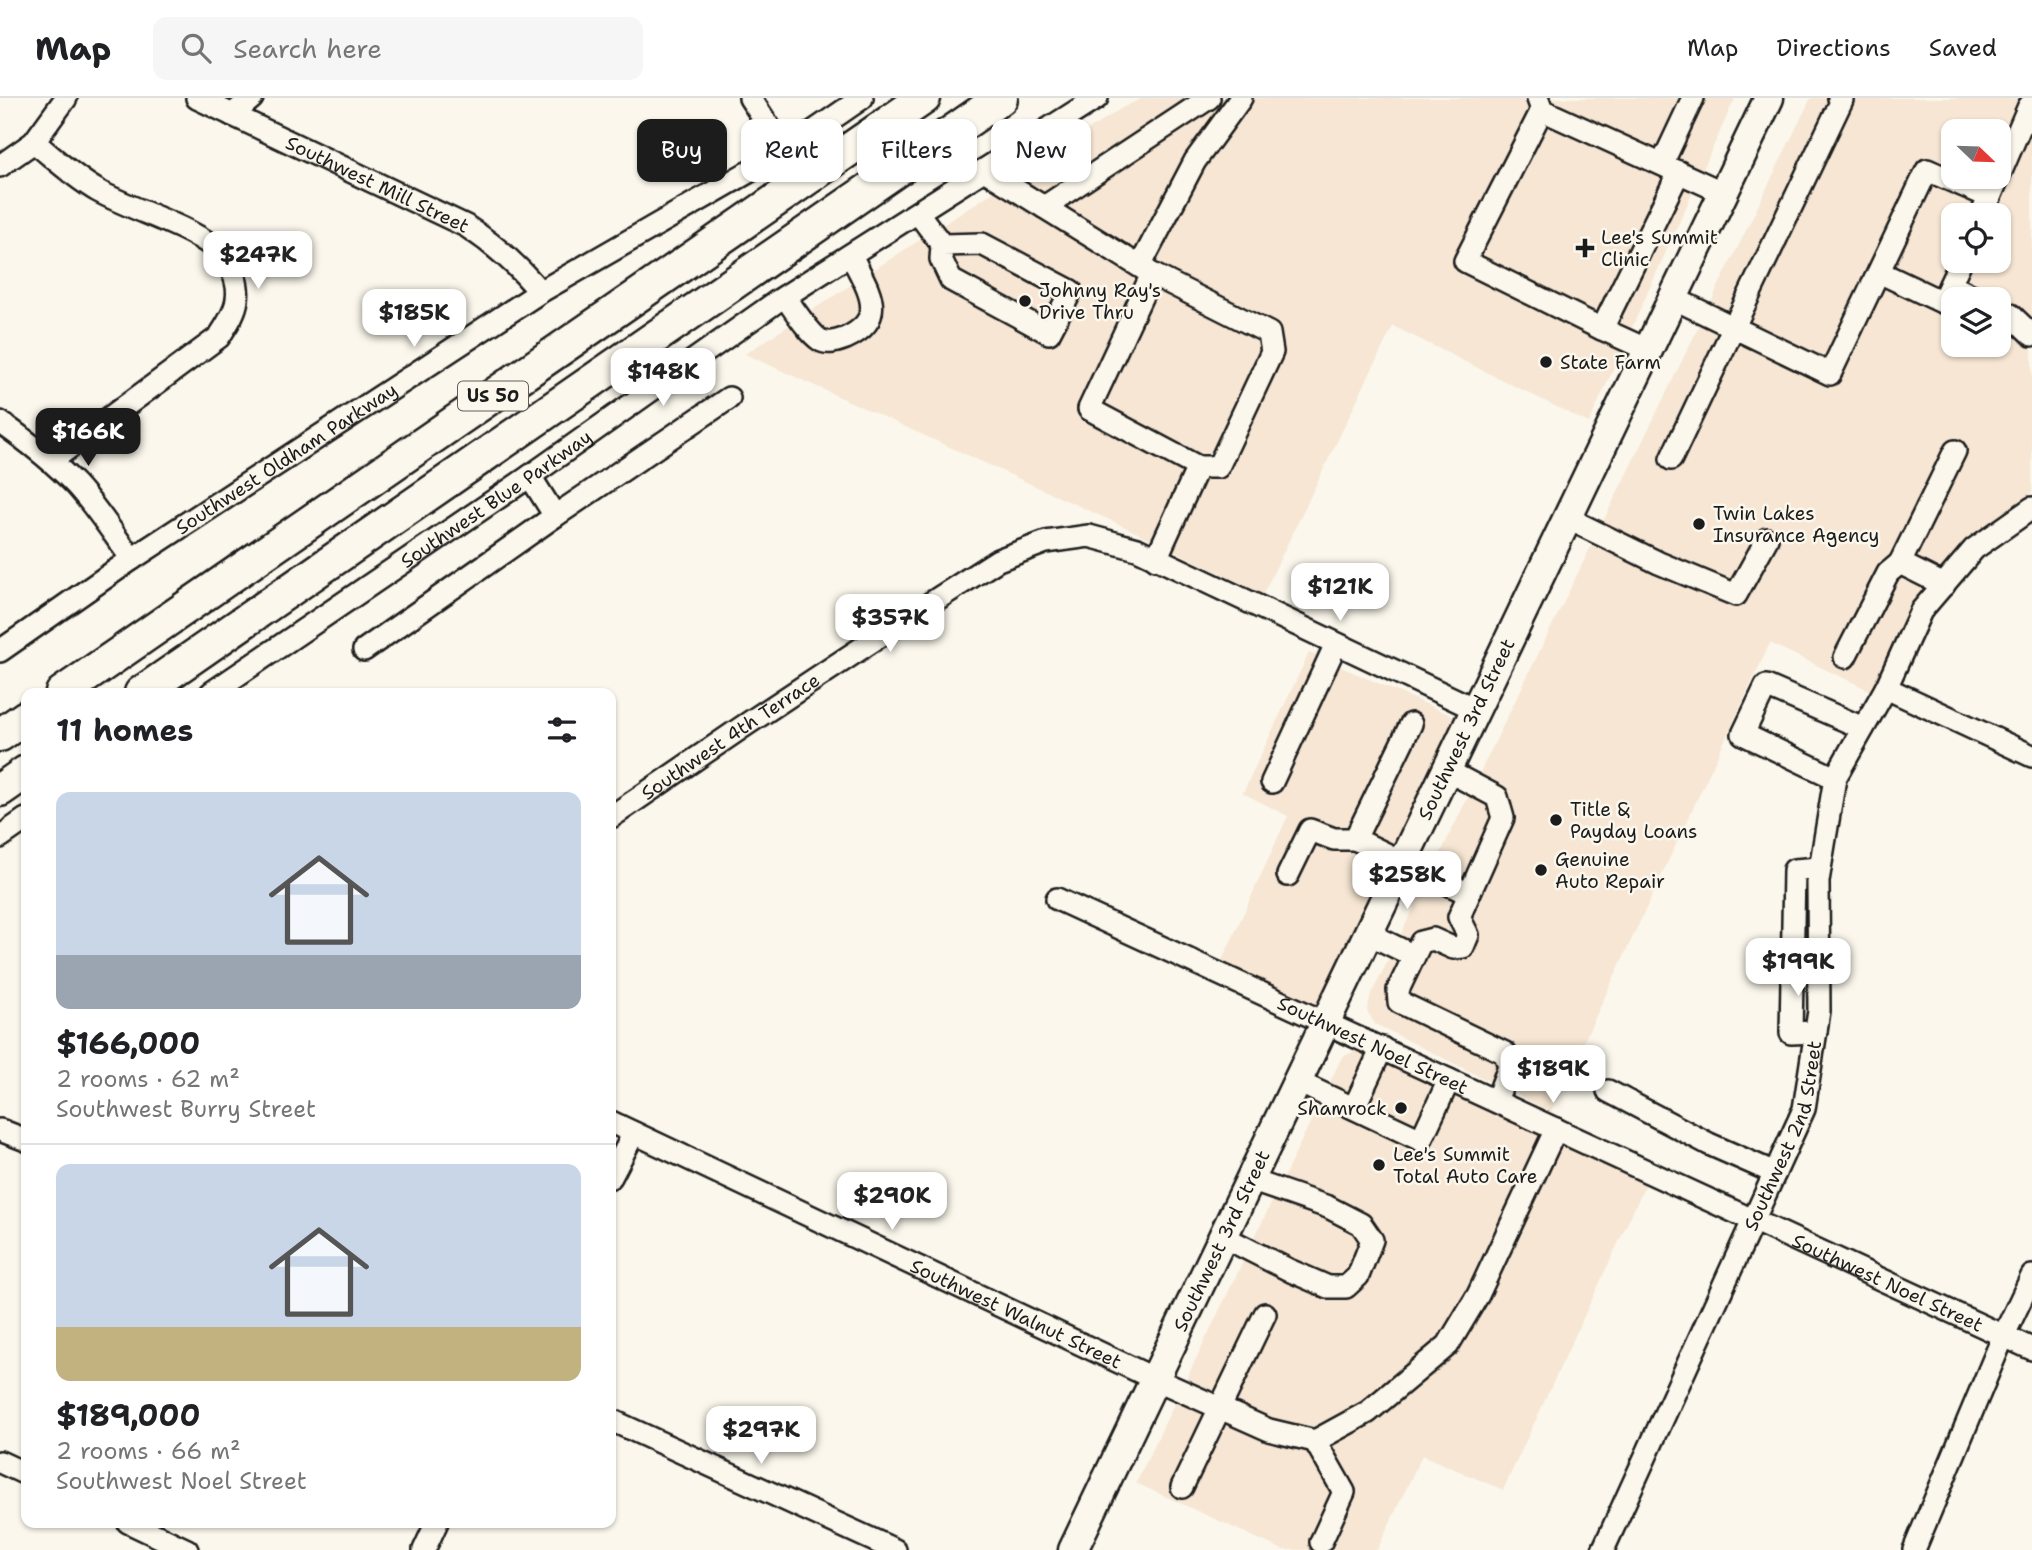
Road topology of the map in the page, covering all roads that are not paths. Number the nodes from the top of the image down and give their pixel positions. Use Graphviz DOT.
graph roads {
  1 [pos="66,98"];
  2 [pos="197,98"];
  3 [pos="252,98"];
  4 [pos="750,98"];
  5 [pos="862,98"];
  6 [pos="924,98"];
  7 [pos="1001,98"];
  8 [pos="1097,98"];
  9 [pos="1209,98"];
  10 [pos="1241,98"];
  11 [pos="1693,98"];
  12 [pos="1769,98"];
  13 [pos="1842,99"];
  14 [pos="1540,104"];
  15 [pos="2028,104"];
  16 [pos="1173,107"];
  17 [pos="232,115"];
  18 [pos="764,119"];
  19 [pos="831,119"];
  20 [pos="34,142"];
  21 [pos="0,166"];
  22 [pos="1671,168"];
  23 [pos="984,170"];
  24 [pos="741,176"];
  25 [pos="1724,192"];
  26 [pos="1981,203"];
  27 [pos="1987,203"];
  28 [pos="1044,207"];
  29 [pos="918,212"];
  30 [pos="942,245"];
  31 [pos="851,255"];
  32 [pos="1146,270"];
  33 [pos="1878,272"];
  34 [pos="1956,273"];
  35 [pos="1950,285"];
  36 [pos="1954,287"];
  37 [pos="540,292"];
  38 [pos="785,297"];
  39 [pos="1673,298"];
  40 [pos="2011,315"];
  41 [pos="1735,328"];
  42 [pos="1602,329"];
  43 [pos="2032,335"];
  44 [pos="1648,350"];
  45 [pos="729,398"];
  46 [pos="0,422"];
  47 [pos="1955,451"];
  48 [pos="1671,459"];
  49 [pos="51,461"];
  50 [pos="1198,467"];
  51 [pos="530,476"];
  52 [pos="2032,508"];
  53 [pos="555,516"];
  54 [pos="1567,518"];
  55 [pos="1767,539"];
  56 [pos="132,559"];
  57 [pos="1156,559"];
  58 [pos="1900,563"];
  59 [pos="1944,585"];
  60 [pos="1336,644"];
  61 [pos="364,650"];
  62 [pos="0,651"];
  63 [pos="1845,657"];
  64 [pos="69,688"];
  65 [pos="148,688"];
  66 [pos="218,688"];
  67 [pos="1886,688"];
  68 [pos="1475,709"];
  69 [pos="21,721"];
  70 [pos="1411,724"];
  71 [pos="1863,728"];
  72 [pos="0,736"];
  73 [pos="2032,756"];
  74 [pos="1446,770"];
  75 [pos="21,775"];
  76 [pos="1835,778"];
  77 [pos="1272,782"];
  78 [pos="0,790"];
  79 [pos="616,814"];
  80 [pos="1355,839"];
  81 [pos="1403,861"];
  82 [pos="1288,875"];
  83 [pos="1469,894"];
  84 [pos="1057,899"];
  85 [pos="1369,934"];
  86 [pos="1414,956"];
  87 [pos="1327,1023"];
  88 [pos="1382,1048"];
  89 [pos="1449,1080"];
  90 [pos="1298,1082"];
  91 [pos="1608,1091"];
  92 [pos="1496,1101"];
  93 [pos="1361,1112"];
  94 [pos="616,1124"];
  95 [pos="1556,1129"];
  96 [pos="0,1130"];
  97 [pos="634,1133"];
  98 [pos="21,1138"];
  99 [pos="616,1167"];
  100 [pos="1775,1173"];
  101 [pos="1250,1180"];
  102 [pos="1754,1222"];
  103 [pos="1223,1236"];
  104 [pos="2032,1276"];
  105 [pos="1265,1314"];
  106 [pos="2003,1337"];
  107 [pos="2032,1349"];
  108 [pos="1155,1379"];
  109 [pos="1220,1408"];
  110 [pos="616,1422"];
  111 [pos="1315,1441"];
  112 [pos="0,1462"];
  113 [pos="21,1472"];
  114 [pos="1182,1487"];
  115 [pos="141,1528"];
  116 [pos="434,1528"];
  117 [pos="1321,1542"];
  118 [pos="187,1550"];
  119 [pos="424,1550"];
  120 [pos="895,1550"];
  121 [pos="1073,1550"];
  122 [pos="1603,1550"];
  123 [pos="1914,1550"];
  1 -- 20 [label="street"];
  2 -- 17 [label="street, Southwest Mill Street"];
  3 -- 17 [label="street"];
  4 -- 18 [label="street"];
  5 -- 19 [label="street, Southwest Oldham Parkway"];
  6 -- 64 [label="highway, US 50"];
  7 -- 65 [label="highway, US 50"];
  8 -- 23 [label="street, Southwest Blue Parkway"];
  9 -- 16 [label="street"];
  10 -- 32 [label="street"];
  11 -- 22 [label="street"];
  12 -- 25 [label="main road, Southwest 3rd Street"];
  13 -- 41 [label="street"];
  14 -- 22 [label="street"];
  14 -- 42 [label="street"];
  15 -- 27 [label="street"];
  16 -- 28 [label="street"];
  17 -- 37 [label="street, Southwest Mill Street"];
  20 -- 21 [label="street"];
  20 -- 49 [label="street"];
  22 -- 25 [label="street"];
  22 -- 42 [label="street"];
  23 -- 28 [label="street"];
  23 -- 29 [label="street, Southwest Blue Parkway"];
  24 -- 37 [label="street, Southwest Oldham Parkway"];
  25 -- 39 [label="main road, Southwest 3rd Street"];
  26 -- 33 [label="street"];
  28 -- 32 [label="street"];
  29 -- 30 [label="street"];
  29 -- 31 [label="street, Southwest Blue Parkway"];
  30 -- 30 [label="street"];
  31 -- 38 [label="street, Southwest Blue Parkway"];
  31 -- 38 [label="street"];
  32 -- 50 [label="street"];
  32 -- 50 [label="street"];
  33 -- 35 [label="street"];
  33 -- 41 [label="street"];
  34 -- 35 [label="street"];
  35 -- 36 [label="street"];
  37 -- 56 [label="street, Southwest Oldham Parkway"];
  38 -- 51 [label="street, Southwest Blue Parkway"];
  39 -- 41 [label="street"];
  39 -- 44 [label="main road, Southwest 3rd Street"];
  40 -- 43 [label="street"];
  41 -- 48 [label="street"];
  42 -- 44 [label="street"];
  44 -- 54 [label="main road, Southwest 3rd Street"];
  45 -- 53 [label="street"];
  46 -- 49 [label="street"];
  47 -- 58 [label="street"];
  49 -- 56 [label="street"];
  50 -- 57 [label="street"];
  51 -- 53 [label="street"];
  51 -- 66 [label="street, Southwest Blue Parkway"];
  52 -- 59 [label="street, Southwest 2nd Street"];
  53 -- 61 [label="street"];
  54 -- 55 [label="street"];
  54 -- 68 [label="main road, Southwest 3rd Street"];
  56 -- 62 [label="street, Southwest Oldham Parkway"];
  57 -- 60 [label="street, Southwest 4th Terrace"];
  57 -- 79 [label="street, Southwest 4th Terrace"];
  58 -- 59 [label="street"];
  58 -- 63 [label="street"];
  59 -- 67 [label="street, Southwest 2nd Street"];
  60 -- 68 [label="street, Southwest 4th Terrace"];
  60 -- 77 [label="street"];
  67 -- 71 [label="street, Southwest 2nd Street"];
  67 -- 73 [label="street"];
  68 -- 74 [label="main road, Southwest 3rd Street"];
  69 -- 72 [label="highway"];
  70 -- 80 [label="street"];
  71 -- 76 [label="street, Southwest 2nd Street"];
  71 -- 76 [label="street"];
  74 -- 81 [label="main road, Southwest 3rd Street"];
  74 -- 83 [label="street"];
  75 -- 78 [label="highway"];
  76 -- 100 [label="street, Southwest 2nd Street"];
  80 -- 81 [label="street"];
  80 -- 82 [label="street"];
  81 -- 83 [label="street"];
  81 -- 85 [label="main road, Southwest 3rd Street"];
  83 -- 86 [label="street"];
  84 -- 87 [label="street, Southwest Noel Street"];
  85 -- 86 [label="street"];
  85 -- 87 [label="main road, Southwest 3rd Street"];
  86 -- 92 [label="street"];
  87 -- 88 [label="street, Southwest Noel Street"];
  87 -- 90 [label="main road, Southwest 3rd Street"];
  88 -- 89 [label="street, Southwest Noel Street"];
  88 -- 93 [label="street"];
  89 -- 92 [label="street, Southwest Noel Street"];
  89 -- 93 [label="street"];
  90 -- 93 [label="street"];
  90 -- 101 [label="main road, Southwest 3rd Street"];
  91 -- 100 [label="street"];
  92 -- 95 [label="street, Southwest Noel Street"];
  94 -- 97 [label="street, Southwest Walnut Street"];
  95 -- 102 [label="street, Southwest Noel Street"];
  95 -- 111 [label="street"];
  96 -- 98 [label="street"];
  97 -- 99 [label="street"];
  97 -- 108 [label="street, Southwest Walnut Street"];
  100 -- 102 [label="street, Southwest 2nd Street"];
  101 -- 103 [label="main road, Southwest 3rd Street"];
  101 -- 103 [label="street"];
  102 -- 106 [label="street, Southwest Noel Street"];
  102 -- 122 [label="street, Southwest 2nd Street"];
  103 -- 108 [label="main road, Southwest 3rd Street"];
  104 -- 106 [label="street"];
  105 -- 109 [label="street"];
  106 -- 107 [label="street, Southwest Noel Street"];
  106 -- 123 [label="street"];
  108 -- 109 [label="street, Southwest Walnut Street"];
  108 -- 121 [label="main road, Southwest 3rd Street"];
  109 -- 111 [label="street, Southwest Walnut Street"];
  109 -- 114 [label="street"];
  110 -- 120 [label="street"];
  111 -- 117 [label="street"];
  112 -- 113 [label="street"];
  115 -- 118 [label="street"];
  116 -- 119 [label="street"];
}
